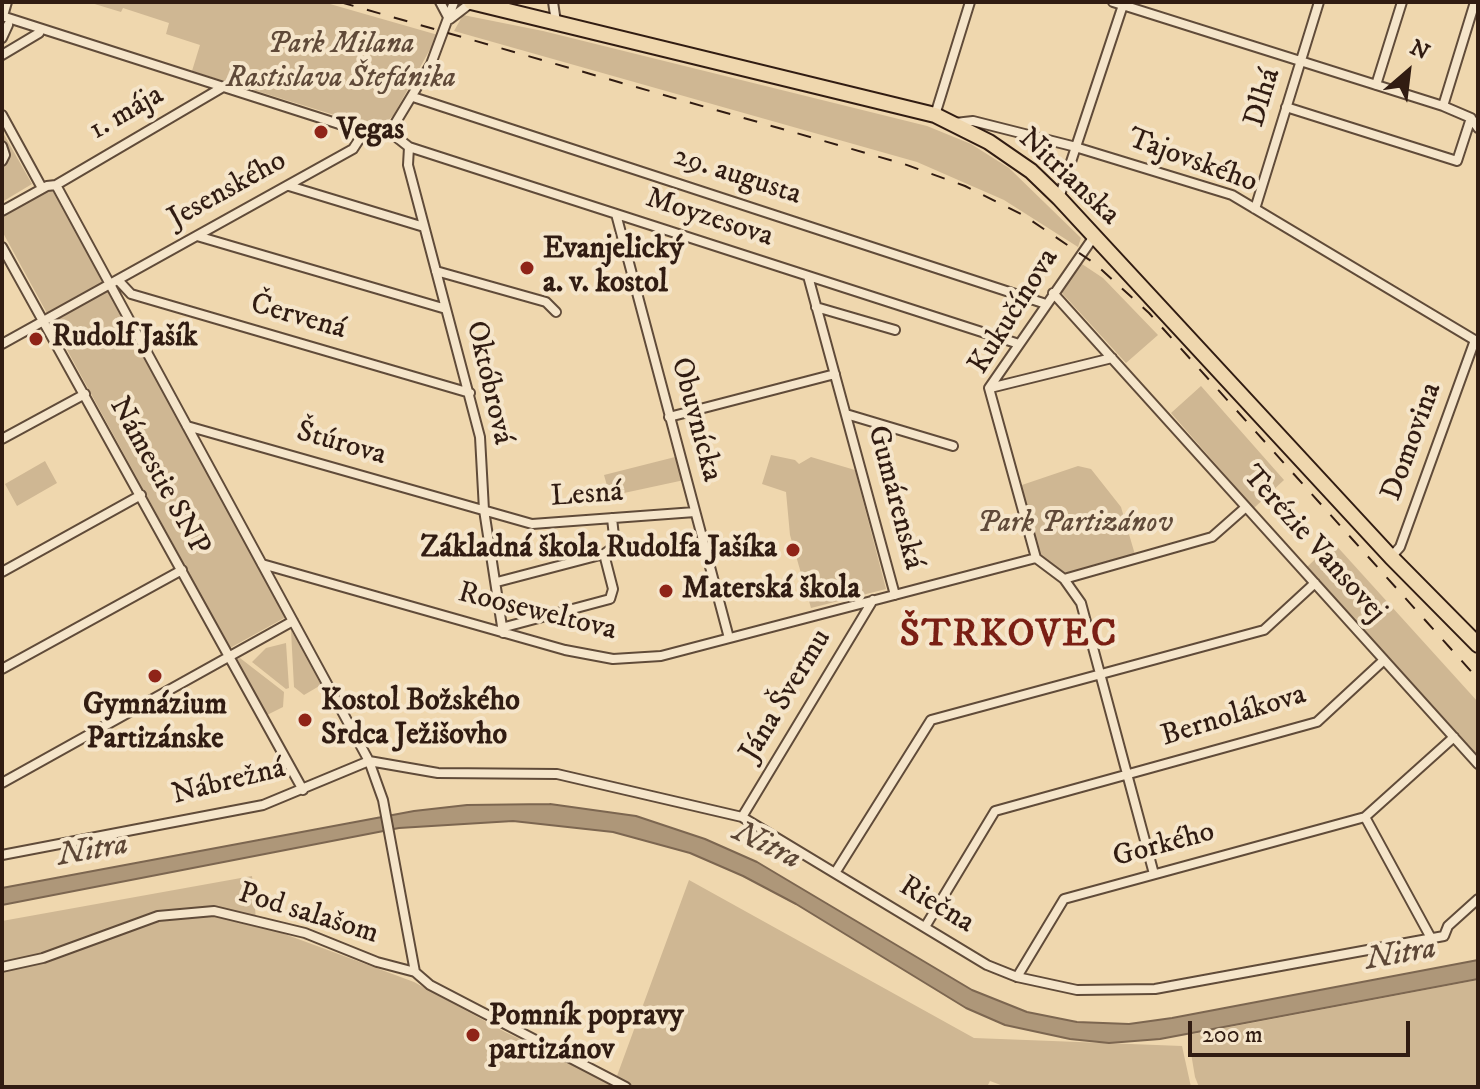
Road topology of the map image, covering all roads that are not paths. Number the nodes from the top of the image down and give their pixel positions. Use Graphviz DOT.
graph roads {
  1 [pos="7,2"];
  2 [pos="440,2"];
  3 [pos="454,2"];
  4 [pos="471,2"];
  5 [pos="553,2"];
  6 [pos="970,2"];
  7 [pos="1319,2"];
  8 [pos="1402,2"];
  9 [pos="1475,2"];
  10 [pos="1120,3"];
  11 [pos="4,19"];
  12 [pos="449,20"];
  13 [pos="556,22"];
  14 [pos="39,33"];
  15 [pos="2,38"];
  16 [pos="2,55"];
  17 [pos="1301,61"];
  18 [pos="1376,85"];
  19 [pos="223,87"];
  20 [pos="413,97"];
  21 [pos="1443,106"];
  22 [pos="1286,107"];
  23 [pos="2,115"];
  24 [pos="935,115"];
  25 [pos="1471,118"];
  26 [pos="955,123"];
  27 [pos="1478,128"];
  28 [pos="364,132"];
  29 [pos="390,132"];
  30 [pos="16,139"];
  31 [pos="3,146"];
  32 [pos="409,147"];
  33 [pos="1078,148"];
  34 [pos="2,161"];
  35 [pos="53,182"];
  36 [pos="289,186"];
  37 [pos="38,187"];
  38 [pos="1059,198"];
  39 [pos="1255,209"];
  40 [pos="2,211"];
  41 [pos="616,214"];
  42 [pos="424,227"];
  43 [pos="1095,235"];
  44 [pos="197,236"];
  45 [pos="2,247"];
  46 [pos="436,271"];
  47 [pos="808,276"];
  48 [pos="118,280"];
  49 [pos="109,285"];
  50 [pos="1053,293"];
  51 [pos="1046,304"];
  52 [pos="816,307"];
  53 [pos="446,309"];
  54 [pos="556,312"];
  55 [pos="44,321"];
  56 [pos="895,330"];
  57 [pos="1477,341"];
  58 [pos="2,344"];
  59 [pos="1019,344"];
  60 [pos="1112,358"];
  61 [pos="835,374"];
  62 [pos="989,388"];
  63 [pos="470,393"];
  64 [pos="85,394"];
  65 [pos="846,414"];
  66 [pos="669,417"];
  67 [pos="186,426"];
  68 [pos="2,439"];
  69 [pos="953,446"];
  70 [pos="141,495"];
  71 [pos="1246,507"];
  72 [pos="484,510"];
  73 [pos="695,512"];
  74 [pos="612,518"];
  75 [pos="604,554"];
  76 [pos="1391,557"];
  77 [pos="1036,558"];
  78 [pos="262,564"];
  79 [pos="182,570"];
  80 [pos="2,572"];
  81 [pos="1064,579"];
  82 [pos="497,582"];
  83 [pos="1315,583"];
  84 [pos="895,595"];
  85 [pos="873,600"];
  86 [pos="293,621"];
  87 [pos="504,630"];
  88 [pos="729,638"];
  89 [pos="1478,645"];
  90 [pos="230,657"];
  91 [pos="1384,660"];
  92 [pos="2,669"];
  93 [pos="1100,675"];
  94 [pos="1454,737"];
  95 [pos="369,761"];
  96 [pos="1478,764"];
  97 [pos="1127,775"];
  98 [pos="2,783"];
  99 [pos="303,790"];
  100 [pos="742,817"];
  101 [pos="1365,817"];
  102 [pos="2,855"];
  103 [pos="835,873"];
  104 [pos="1154,874"];
  105 [pos="1478,899"];
  106 [pos="925,927"];
  107 [pos="1431,938"];
  108 [pos="2,967"];
  109 [pos="415,972"];
  110 [pos="1017,977"];
  111 [pos="626,1087"];
  1 -- 11 [label="street"];
  2 -- 12 [label="street"];
  3 -- 12 [label="street"];
  4 -- 12 [label="street"];
  4 -- 13 [label="main road, Nitrianska"];
  5 -- 13 [label="street"];
  6 -- 24 [label="street"];
  7 -- 17 [label="street, Dlhá"];
  8 -- 18 [label="street"];
  9 -- 21 [label="street"];
  10 -- 17 [label="street"];
  10 -- 33 [label="street"];
  11 -- 15 [label="street"];
  11 -- 19 [label="street"];
  12 -- 20 [label="street"];
  13 -- 24 [label="main road, Nitrianska"];
  14 -- 16 [label="street"];
  17 -- 18 [label="street"];
  17 -- 22 [label="street, Dlhá"];
  18 -- 21 [label="street"];
  19 -- 28 [label="street"];
  19 -- 35 [label="street, 1. mája"];
  20 -- 29 [label="street"];
  20 -- 51 [label="street, 29. augusta"];
  21 -- 25 [label="street"];
  22 -- 25 [label="street"];
  22 -- 39 [label="street, Dlhá"];
  23 -- 30 [label="street"];
  24 -- 26 [label="main road, Nitrianska"];
  25 -- 27 [label="street"];
  26 -- 33 [label="street, Tajovského"];
  26 -- 38 [label="main road, Nitrianska"];
  28 -- 29 [label="street"];
  28 -- 36 [label="street, Jesenského"];
  29 -- 32 [label="street, Moyzesova"];
  30 -- 31 [label="street"];
  30 -- 37 [label="street"];
  31 -- 34 [label="street"];
  32 -- 41 [label="street, Moyzesova"];
  32 -- 42 [label="street, Októbrová"];
  33 -- 38 [label="street"];
  33 -- 39 [label="street, Tajovského"];
  35 -- 37 [label="street"];
  35 -- 49 [label="street, Námestie SNP"];
  36 -- 42 [label="street"];
  36 -- 44 [label="street, Jesenského"];
  37 -- 40 [label="street"];
  38 -- 43 [label="main road, Nitrianska"];
  39 -- 57 [label="street, Tajovského"];
  41 -- 47 [label="street, Moyzesova"];
  41 -- 66 [label="street, Obuvnícka"];
  42 -- 46 [label="street, Októbrová"];
  43 -- 50 [label="street, Kukučínova"];
  43 -- 76 [label="main road, Nitrianska"];
  44 -- 48 [label="street, Jesenského"];
  44 -- 53 [label="street"];
  45 -- 55 [label="street, Námestie SNP"];
  46 -- 53 [label="street, Októbrová"];
  46 -- 54 [label="street"];
  47 -- 52 [label="street, Gumárenská"];
  47 -- 59 [label="street, Moyzesova"];
  48 -- 49 [label="street, Jesenského"];
  48 -- 63 [label="street, Červená"];
  49 -- 55 [label="street"];
  49 -- 67 [label="street, Námestie SNP"];
  50 -- 51 [label="street, Kukučínova"];
  50 -- 60 [label="street, Terézie Vansovej"];
  51 -- 59 [label="street, Kukučínova"];
  52 -- 56 [label="street"];
  52 -- 61 [label="street, Gumárenská"];
  53 -- 63 [label="street, Októbrová"];
  55 -- 58 [label="street"];
  55 -- 64 [label="street, Námestie SNP"];
  57 -- 76 [label="street, Domovina"];
  59 -- 62 [label="street, Kukučínova"];
  60 -- 62 [label="street"];
  60 -- 71 [label="street, Terézie Vansovej"];
  61 -- 65 [label="street, Gumárenská"];
  61 -- 66 [label="street"];
  62 -- 77 [label="street, Kukučínova"];
  63 -- 72 [label="street, Októbrová"];
  64 -- 68 [label="street"];
  64 -- 70 [label="street, Námestie SNP"];
  65 -- 69 [label="street, Gumárenská"];
  65 -- 84 [label="street, Gumárenská"];
  66 -- 73 [label="street, Obuvnícka"];
  67 -- 72 [label="street, Štúrova"];
  67 -- 78 [label="street, Námestie SNP"];
  70 -- 79 [label="street, Námestie SNP"];
  70 -- 80 [label="street"];
  71 -- 81 [label="street"];
  71 -- 83 [label="street, Terézie Vansovej"];
  72 -- 74 [label="street, Lesná"];
  72 -- 82 [label="street, Októbrová"];
  73 -- 74 [label="street, Lesná"];
  73 -- 88 [label="street, Obuvnícka"];
  74 -- 75 [label="street"];
  75 -- 82 [label="street"];
  75 -- 87 [label="street"];
  76 -- 89 [label="main road, Nitrianska"];
  77 -- 81 [label="street"];
  77 -- 84 [label="street, Rooseweltova"];
  78 -- 86 [label="street, Námestie SNP"];
  78 -- 87 [label="street, Rooseweltova"];
  79 -- 90 [label="street, Námestie SNP"];
  79 -- 92 [label="street"];
  81 -- 93 [label="street"];
  82 -- 87 [label="street, Októbrová"];
  83 -- 91 [label="street, Terézie Vansovej"];
  83 -- 93 [label="street"];
  84 -- 85 [label="street, Rooseweltova"];
  85 -- 88 [label="street, Rooseweltova"];
  85 -- 100 [label="street, Jána Švermu"];
  86 -- 90 [label="street"];
  86 -- 95 [label="street, Námestie SNP"];
  87 -- 88 [label="street, Rooseweltova"];
  90 -- 98 [label="street"];
  90 -- 99 [label="street, Námestie SNP"];
  91 -- 94 [label="street, Terézie Vansovej"];
  91 -- 97 [label="street, Bernolákova"];
  93 -- 97 [label="street"];
  93 -- 103 [label="street"];
  94 -- 96 [label="street, Terézie Vansovej"];
  94 -- 101 [label="street, Gorkého"];
  95 -- 99 [label="street, Nábrežná"];
  95 -- 100 [label="street, Riečna"];
  95 -- 109 [label="street, Námestie SNP"];
  97 -- 104 [label="street"];
  97 -- 106 [label="street, Bernolákova"];
  99 -- 102 [label="street, Nábrežná"];
  100 -- 103 [label="street, Riečna"];
  101 -- 104 [label="street, Gorkého"];
  101 -- 107 [label="street"];
  103 -- 106 [label="street, Riečna"];
  104 -- 110 [label="street, Gorkého"];
  105 -- 107 [label="street, Riečna"];
  106 -- 110 [label="street, Riečna"];
  107 -- 110 [label="street, Riečna"];
  108 -- 109 [label="street, Pod salašom"];
  109 -- 111 [label="street, Pod salašom"];
}
